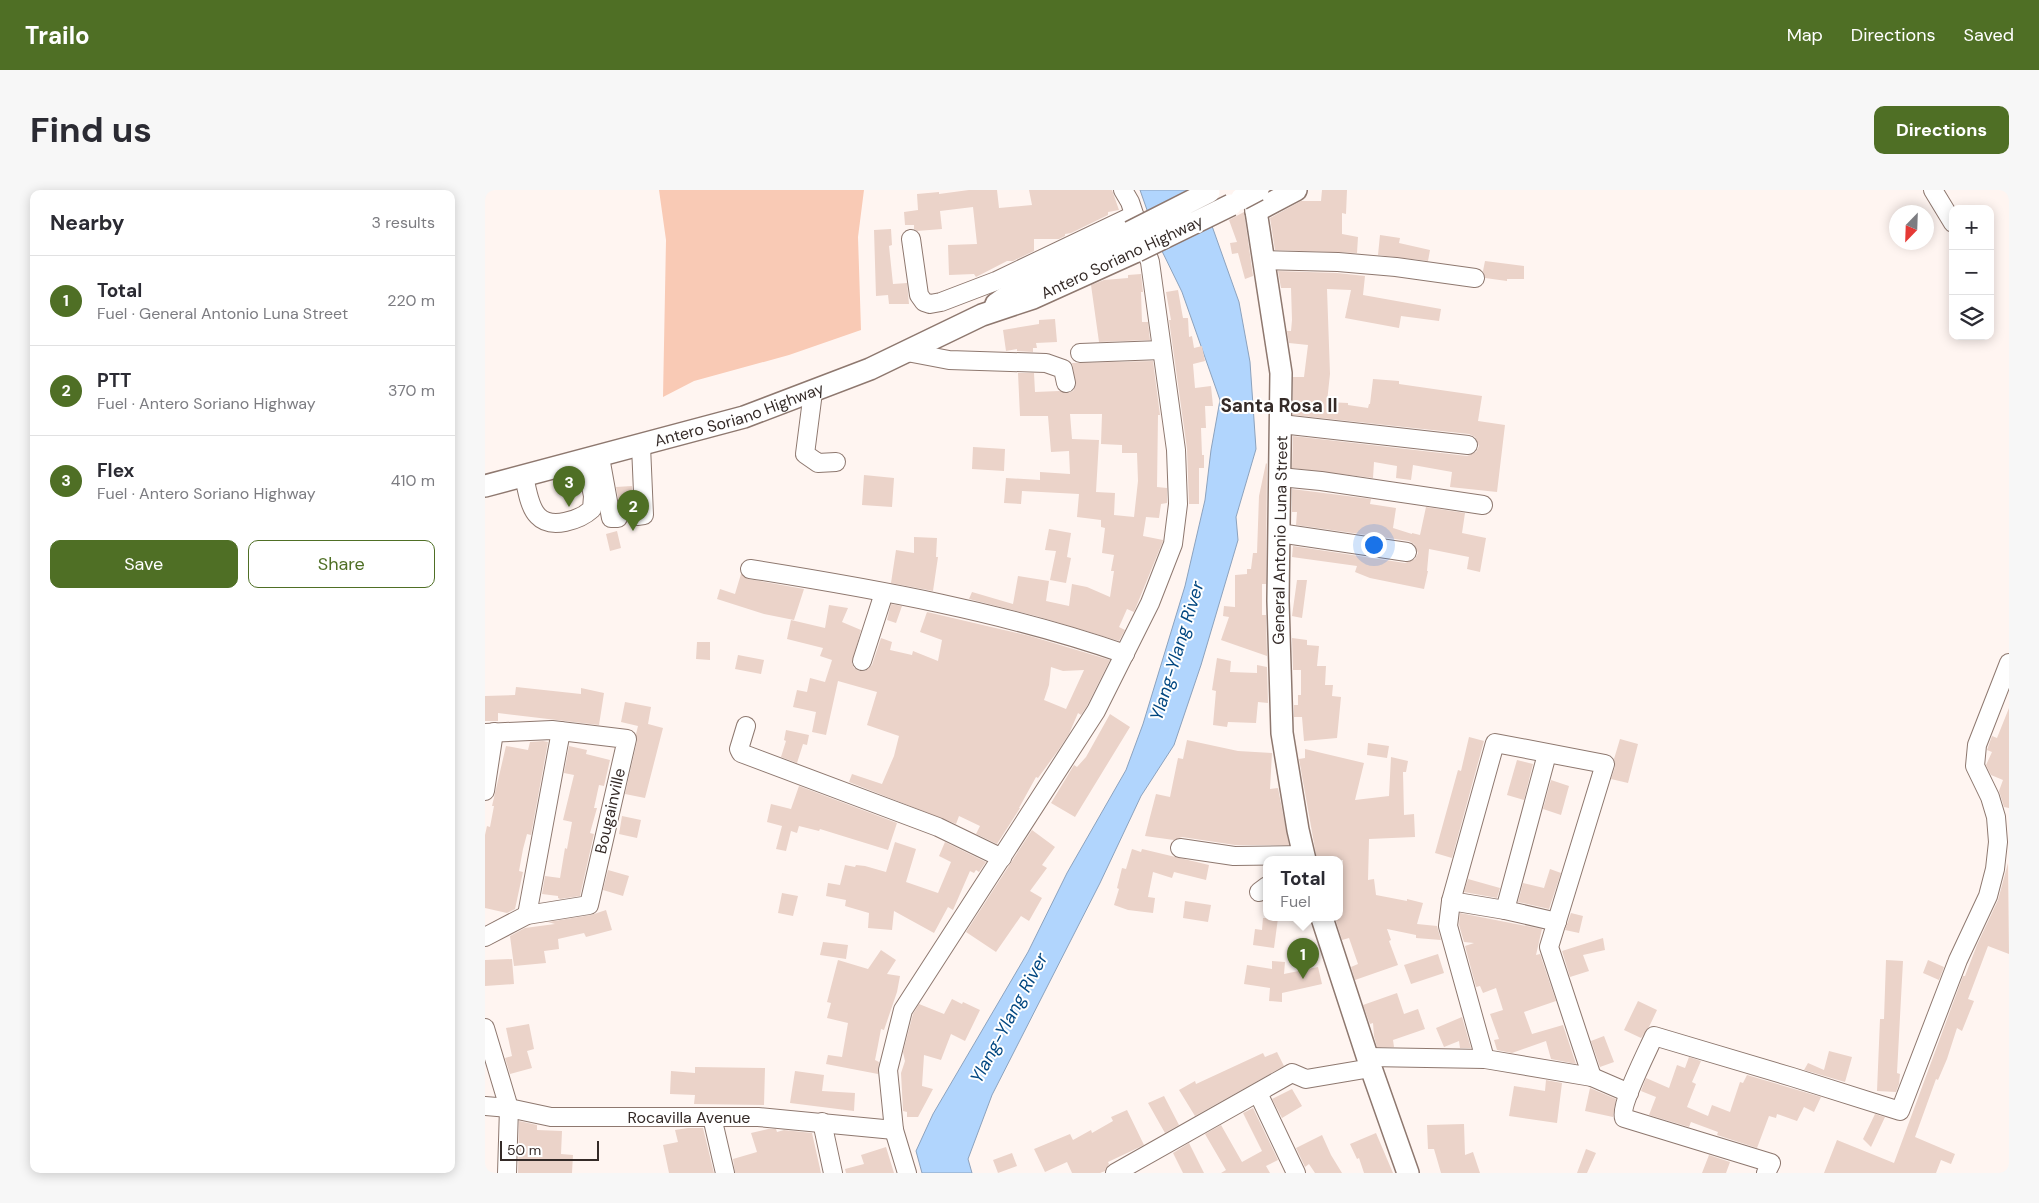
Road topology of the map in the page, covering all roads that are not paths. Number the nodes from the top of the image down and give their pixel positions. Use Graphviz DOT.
graph roads {
  1 [pos="1123,190"];
  2 [pos="1295,190"];
  3 [pos="1933,190"];
  4 [pos="1211,191"];
  5 [pos="1248,199"];
  6 [pos="1949,216"];
  7 [pos="1134,233"];
  8 [pos="911,239"];
  9 [pos="1263,260"];
  10 [pos="1475,278"];
  11 [pos="1162,350"];
  12 [pos="907,352"];
  13 [pos="1080,354"];
  14 [pos="1066,383"];
  15 [pos="813,392"];
  16 [pos="1281,424"];
  17 [pos="1468,445"];
  18 [pos="641,446"];
  19 [pos="593,459"];
  20 [pos="836,462"];
  21 [pos="524,476"];
  22 [pos="1280,477"];
  23 [pos="485,486"];
  24 [pos="1483,505"];
  25 [pos="637,516"];
  26 [pos="618,518"];
  27 [pos="1279,533"];
  28 [pos="1407,552"];
  29 [pos="750,570"];
  30 [pos="884,593"];
  31 [pos="1125,654"];
  32 [pos="862,661"];
  33 [pos="2009,663"];
  34 [pos="746,726"];
  35 [pos="561,731"];
  36 [pos="490,733"];
  37 [pos="1547,754"];
  38 [pos="485,791"];
  39 [pos="1180,848"];
  40 [pos="1304,856"];
  41 [pos="1263,857"];
  42 [pos="1001,858"];
  43 [pos="1451,901"];
  44 [pos="1505,910"];
  45 [pos="527,915"];
  46 [pos="1323,921"];
  47 [pos="1557,922"];
  48 [pos="485,937"];
  49 [pos="485,1029"];
  50 [pos="1485,1059"];
  51 [pos="1369,1063"];
  52 [pos="1593,1077"];
  53 [pos="1258,1093"];
  54 [pos="1629,1093"];
  55 [pos="485,1106"];
  56 [pos="509,1108"];
  57 [pos="712,1116"];
  58 [pos="822,1122"];
  59 [pos="894,1130"];
  60 [pos="507,1173"];
  61 [pos="725,1173"];
  62 [pos="833,1173"];
  63 [pos="907,1173"];
  64 [pos="1115,1173"];
  65 [pos="1296,1173"];
  66 [pos="1408,1173"];
  67 [pos="1766,1173"];
  1 -- 7 [label="street"];
  2 -- 5 [label="main road, Antero Soriano Highway"];
  3 -- 6 [label="street"];
  4 -- 7 [label="main road, Antero Soriano Highway, bridge"];
  5 -- 7 [label="main road, Antero Soriano Highway, bridge"];
  5 -- 9 [label="main road, General Antonio Luna Street"];
  7 -- 8 [label="street"];
  7 -- 11 [label="street"];
  7 -- 12 [label="main road, Antero Soriano Highway"];
  9 -- 10 [label="street"];
  9 -- 16 [label="main road, General Antonio Luna Street"];
  11 -- 13 [label="street"];
  11 -- 31 [label="street"];
  12 -- 14 [label="street"];
  12 -- 15 [label="main road, Antero Soriano Highway"];
  15 -- 18 [label="main road, Antero Soriano Highway"];
  15 -- 20 [label="street"];
  16 -- 17 [label="street"];
  16 -- 22 [label="main road, General Antonio Luna Street"];
  18 -- 19 [label="main road, Antero Soriano Highway"];
  18 -- 25 [label="street"];
  19 -- 21 [label="main road, Antero Soriano Highway"];
  19 -- 21 [label="street"];
  19 -- 26 [label="street"];
  21 -- 23 [label="main road, Antero Soriano Highway"];
  22 -- 24 [label="street"];
  22 -- 27 [label="main road, General Antonio Luna Street"];
  27 -- 28 [label="street"];
  27 -- 40 [label="main road, General Antonio Luna Street"];
  29 -- 30 [label="street"];
  30 -- 31 [label="street"];
  30 -- 32 [label="street"];
  31 -- 42 [label="street"];
  33 -- 54 [label="street"];
  34 -- 42 [label="street"];
  35 -- 36 [label="street, Bougainville"];
  35 -- 45 [label="street"];
  35 -- 45 [label="street, Bougainville"];
  36 -- 38 [label="street"];
  37 -- 43 [label="street"];
  37 -- 44 [label="street"];
  37 -- 47 [label="street"];
  39 -- 41 [label="street"];
  42 -- 59 [label="street"];
  43 -- 44 [label="street"];
  43 -- 50 [label="street"];
  44 -- 47 [label="street"];
  45 -- 48 [label="street, Bougainville"];
  46 -- 51 [label="main road"];
  47 -- 52 [label="street"];
  49 -- 56 [label="street"];
  50 -- 51 [label="street"];
  50 -- 52 [label="street"];
  51 -- 53 [label="street"];
  51 -- 66 [label="main road"];
  52 -- 54 [label="street"];
  53 -- 64 [label="street"];
  53 -- 65 [label="street"];
  54 -- 67 [label="street"];
  55 -- 56 [label="street, Rocavilla Avenue"];
  56 -- 57 [label="street, Rocavilla Avenue"];
  56 -- 60 [label="street"];
  57 -- 58 [label="street, Rocavilla Avenue"];
  57 -- 61 [label="street"];
  58 -- 59 [label="street, Rocavilla Avenue"];
  58 -- 62 [label="street"];
  59 -- 63 [label="street"];
}
